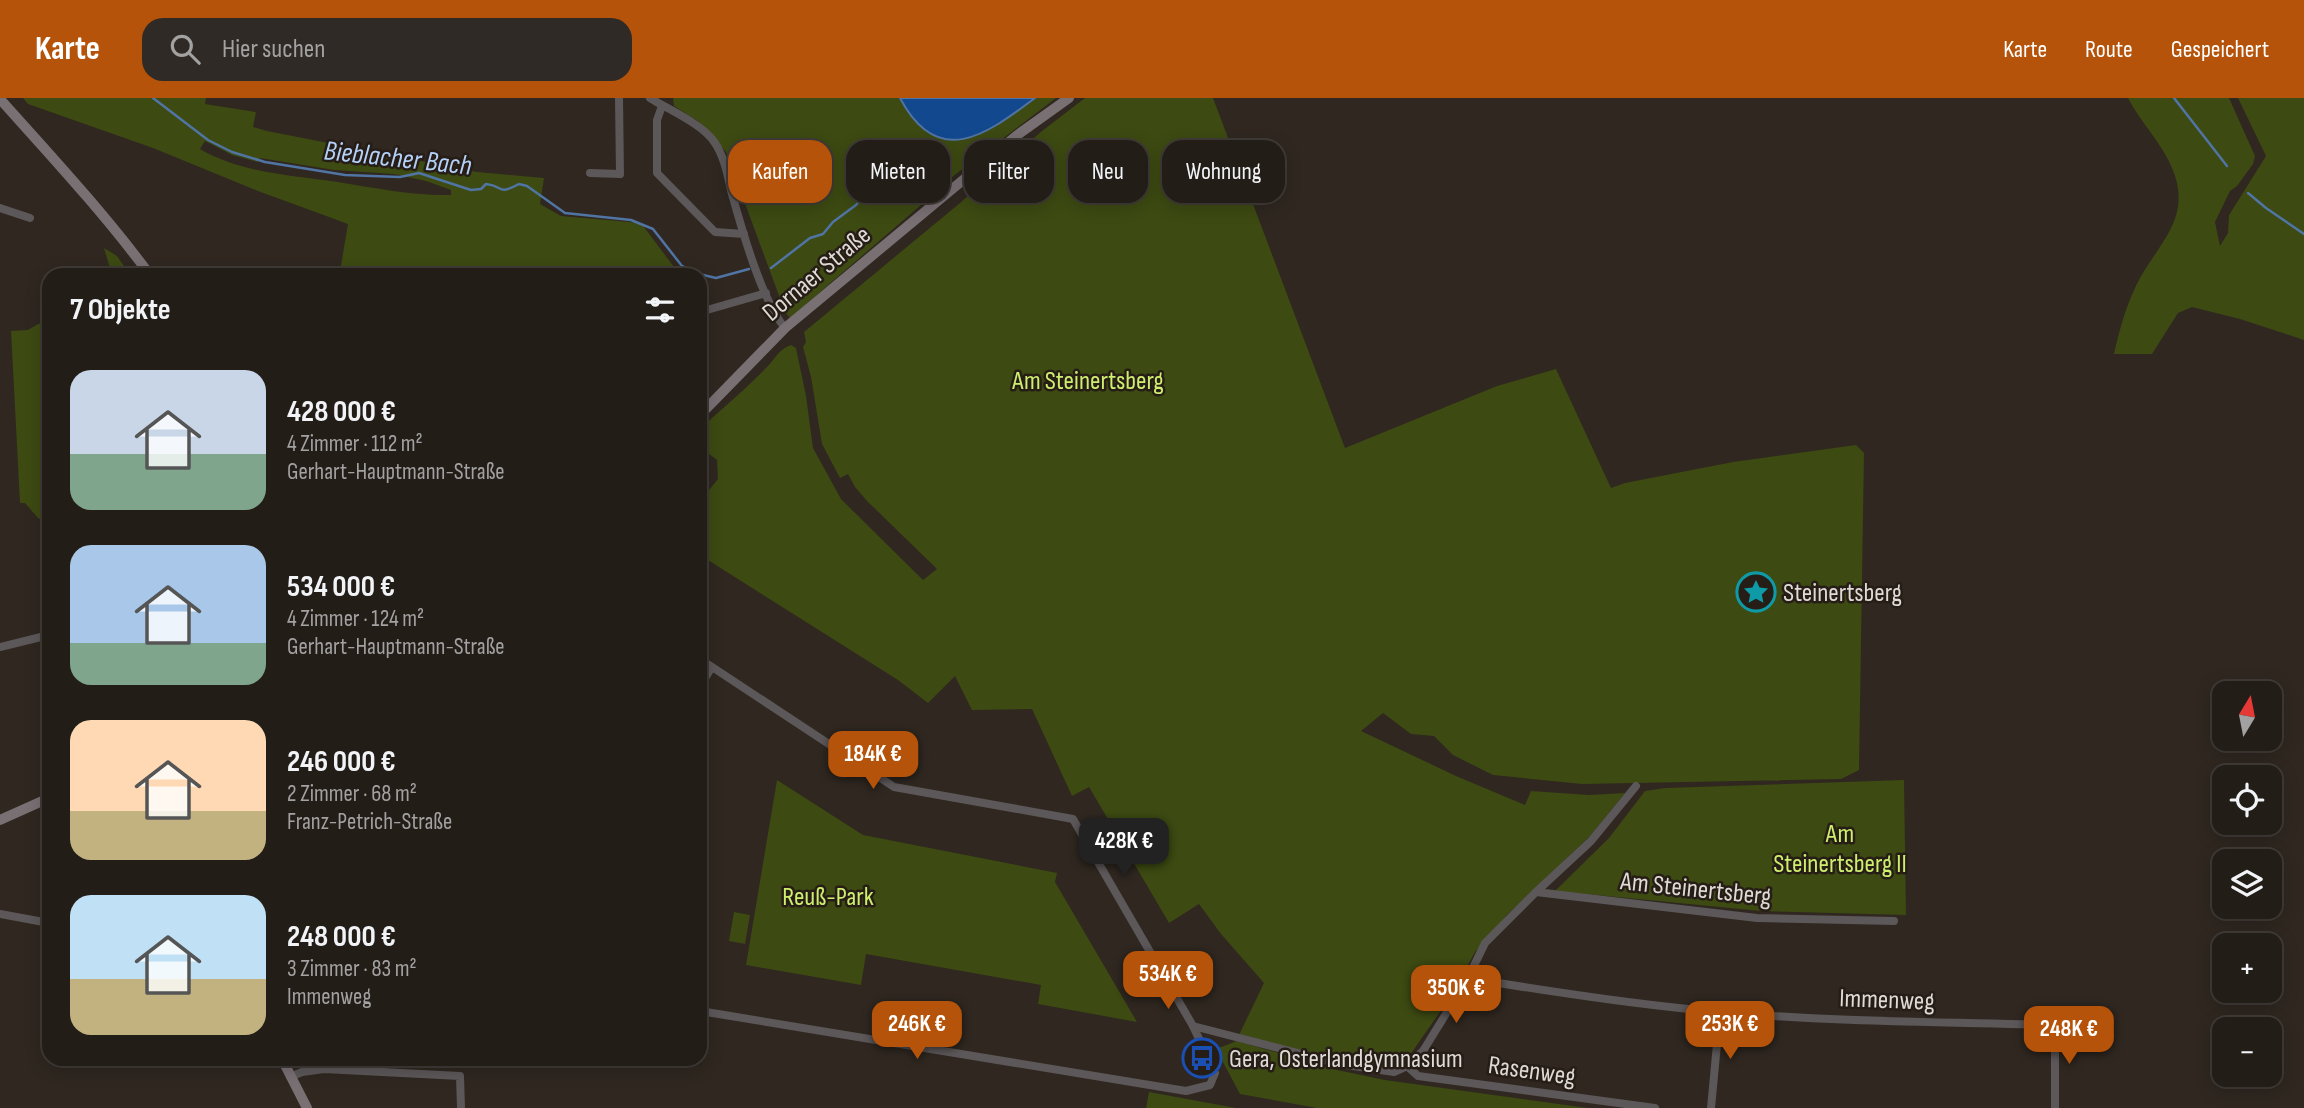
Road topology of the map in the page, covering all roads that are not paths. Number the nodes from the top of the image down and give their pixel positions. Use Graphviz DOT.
graph roads {
  1 [pos="619,98"];
  2 [pos="650,98"];
  3 [pos="1069,98"];
  4 [pos="0,99"];
  5 [pos="663,106"];
  6 [pos="590,173"];
  7 [pos="0,208"];
  8 [pos="30,218"];
  9 [pos="744,234"];
  10 [pos="143,268"];
  11 [pos="766,293"];
  12 [pos="707,310"];
  13 [pos="786,328"];
  14 [pos="707,408"];
  15 [pos="42,637"];
  16 [pos="0,647"];
  17 [pos="707,664"];
  18 [pos="712,667"];
  19 [pos="707,675"];
  20 [pos="1636,786"];
  21 [pos="42,801"];
  22 [pos="0,820"];
  23 [pos="1536,892"];
  24 [pos="0,914"];
  25 [pos="1895,921"];
  26 [pos="42,922"];
  27 [pos="1468,978"];
  28 [pos="707,1012"];
  29 [pos="1720,1012"];
  30 [pos="1193,1026"];
  31 [pos="285,1066"];
  32 [pos="324,1066"];
  33 [pos="1407,1066"];
  34 [pos="324,1069"];
  35 [pos="290,1077"];
  36 [pos="307,1108"];
  37 [pos="461,1108"];
  38 [pos="1655,1108"];
  39 [pos="1711,1108"];
  40 [pos="2055,1108"];
  1 -- 6 [label="street"];
  2 -- 5 [label="street"];
  3 -- 13 [label="main road, Dornaer Straße"];
  4 -- 10 [label="main road"];
  5 -- 9 [label="street"];
  5 -- 9 [label="street"];
  7 -- 8 [label="street"];
  9 -- 11 [label="street"];
  11 -- 12 [label="street"];
  11 -- 13 [label="street"];
  13 -- 14 [label="main road, Dornaer Straße"];
  15 -- 16 [label="street"];
  17 -- 18 [label="street"];
  18 -- 19 [label="street"];
  18 -- 30 [label="street"];
  20 -- 23 [label="street, Am Steinertsberg"];
  21 -- 22 [label="main road"];
  23 -- 25 [label="street, Am Steinertsberg"];
  23 -- 27 [label="street, Am Steinertsberg"];
  24 -- 26 [label="street"];
  27 -- 29 [label="street, Immenweg"];
  27 -- 33 [label="street, Am Steinertsberg"];
  28 -- 30 [label="street"];
  29 -- 39 [label="street"];
  29 -- 40 [label="street, Immenweg"];
  30 -- 33 [label="street"];
  31 -- 35 [label="main road"];
  32 -- 34 [label="street"];
  33 -- 38 [label="street, Rasenweg"];
  34 -- 35 [label="street"];
  34 -- 37 [label="street"];
  35 -- 36 [label="main road"];
}
